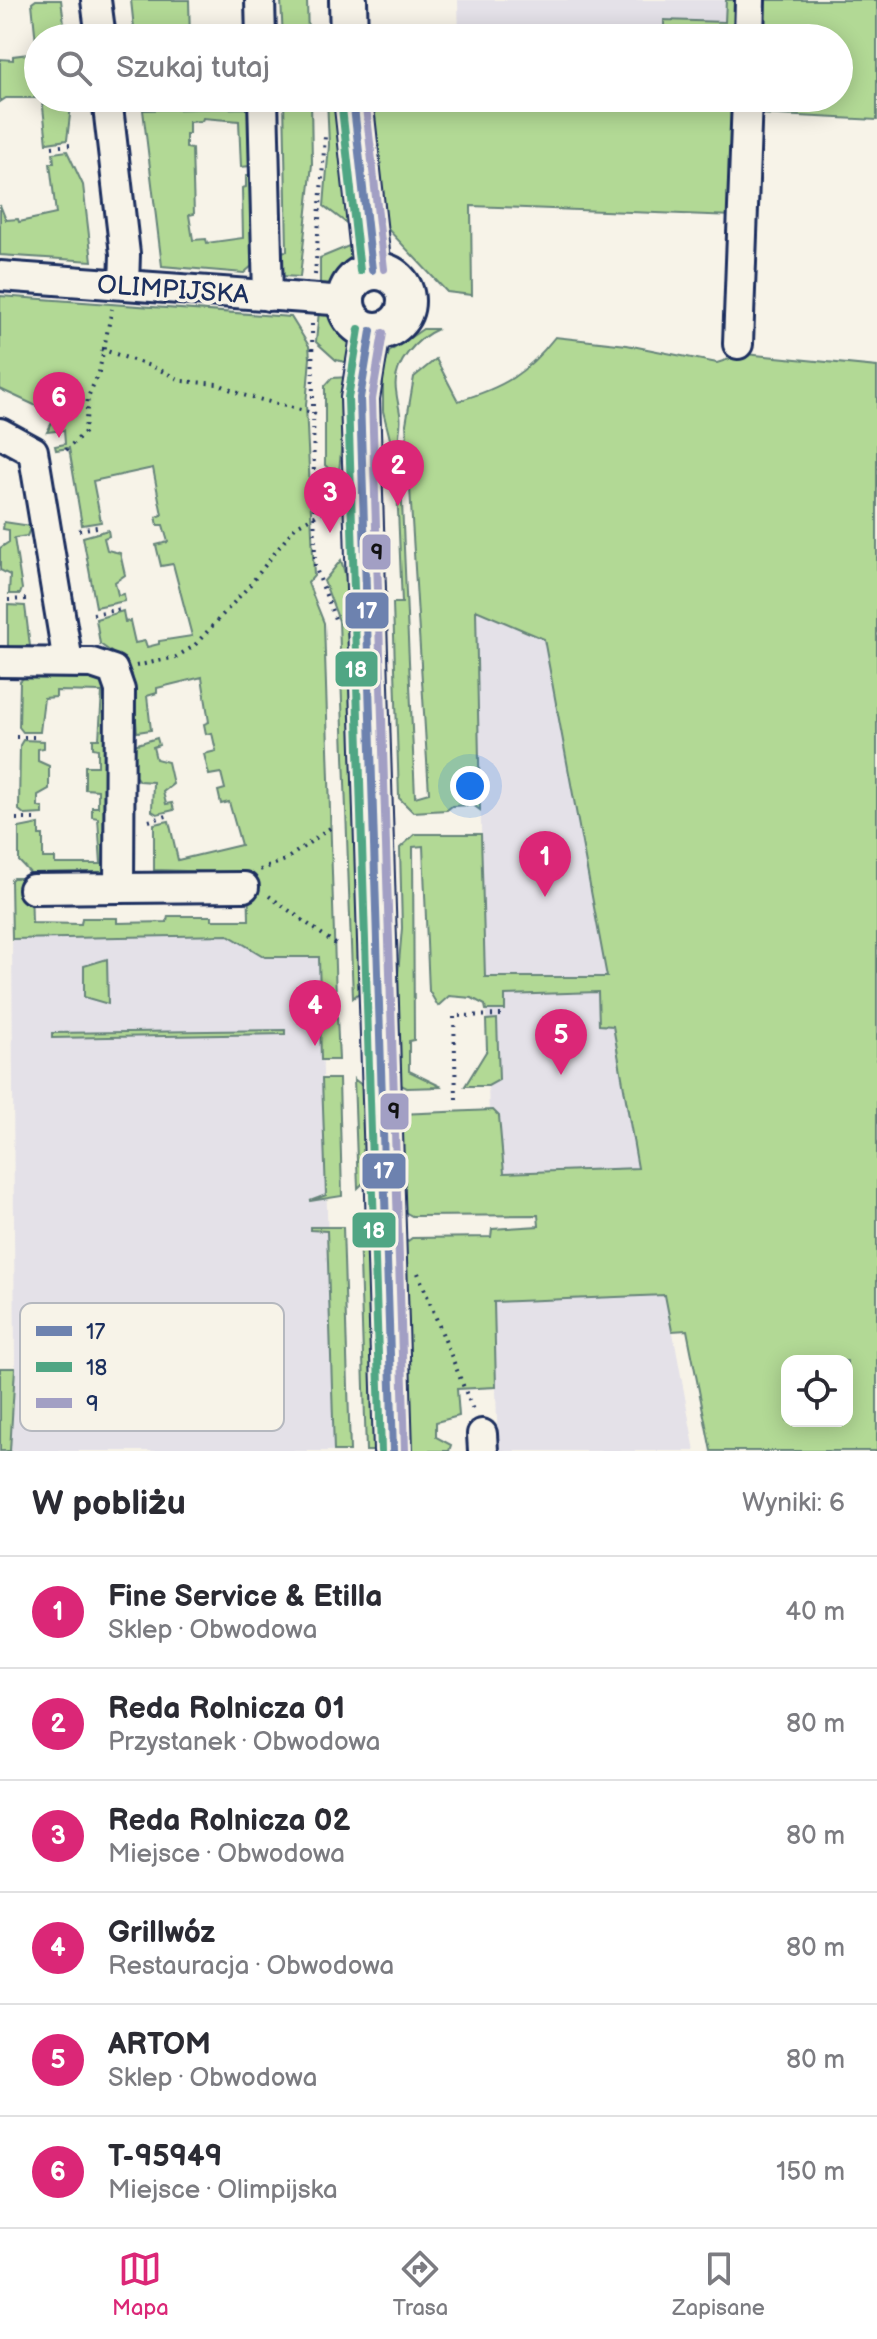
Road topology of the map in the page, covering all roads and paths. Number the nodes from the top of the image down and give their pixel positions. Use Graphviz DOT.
graph roads {
  1 [pos="96,0"];
  2 [pos="260,0"];
  3 [pos="348,0"];
  4 [pos="750,0"];
  5 [pos="99,24"];
  6 [pos="261,24"];
  7 [pos="349,24"];
  8 [pos="749,24"];
  9 [pos="109,112"];
  10 [pos="263,112"];
  11 [pos="355,112"];
  12 [pos="746,112"];
  13 [pos="325,131"];
  14 [pos="70,145"];
  15 [pos="52,147"];
  16 [pos="372,270"];
  17 [pos="0,276"];
  18 [pos="314,285"];
  19 [pos="120,292"];
  20 [pos="268,296"];
  21 [pos="346,301"];
  22 [pos="312,316"];
  23 [pos="371,331"];
  24 [pos="738,344"];
  25 [pos="101,349"];
  26 [pos="311,413"];
  27 [pos="320,415"];
  28 [pos="0,433"];
  29 [pos="66,450"];
  30 [pos="0,451"];
  31 [pos="33,451"];
  32 [pos="322,512"];
  33 [pos="314,517"];
  34 [pos="102,526"];
  35 [pos="79,530"];
  36 [pos="27,599"];
  37 [pos="8,600"];
  38 [pos="122,609"];
  39 [pos="93,614"];
  40 [pos="336,627"];
  41 [pos="0,662"];
  42 [pos="68,662"];
  43 [pos="126,668"];
  44 [pos="16,737"];
  45 [pos="40,737"];
  46 [pos="170,815"];
  47 [pos="16,819"];
  48 [pos="39,819"];
  49 [pos="149,821"];
  50 [pos="333,826"];
  51 [pos="246,881"];
  52 [pos="119,888"];
  53 [pos="33,889"];
  54 [pos="337,945"];
  55 [pos="505,1015"];
  56 [pos="456,1099"];
  57 [pos="418,1272"];
  58 [pos="482,1443"];
  59 [pos="393,1451"];
  1 -- 5 [label="street"];
  2 -- 6 [label="street"];
  3 -- 7 [label="main road"];
  4 -- 8 [label="street"];
  9 -- 19 [label="street"];
  10 -- 20 [label="street"];
  11 -- 16 [label="main road"];
  12 -- 24 [label="street"];
  13 -- 18 [label="path"];
  14 -- 15 [label="path"];
  16 -- 21 [label="main road"];
  16 -- 23 [label="main road"];
  17 -- 19 [label="street, OLIMPIJSKA"];
  19 -- 20 [label="street, OLIMPIJSKA"];
  19 -- 25 [label="path"];
  20 -- 21 [label="street, OLIMPIJSKA"];
  21 -- 23 [label="main road"];
  22 -- 26 [label="path"];
  23 -- 59 [label="main road"];
  25 -- 26 [label="path"];
  25 -- 29 [label="path"];
  26 -- 27 [label="path"];
  26 -- 33 [label="path"];
  28 -- 31 [label="street"];
  30 -- 31 [label="street"];
  31 -- 42 [label="street"];
  32 -- 33 [label="path"];
  33 -- 40 [label="path"];
  33 -- 43 [label="path"];
  34 -- 35 [label="path"];
  36 -- 37 [label="path"];
  38 -- 39 [label="path"];
  41 -- 42 [label="street"];
  42 -- 52 [label="street"];
  44 -- 45 [label="path"];
  46 -- 49 [label="path"];
  47 -- 48 [label="path"];
  50 -- 51 [label="path"];
  51 -- 52 [label="street"];
  51 -- 54 [label="path"];
  52 -- 53 [label="street"];
  55 -- 56 [label="path"];
  57 -- 58 [label="path"];
}
